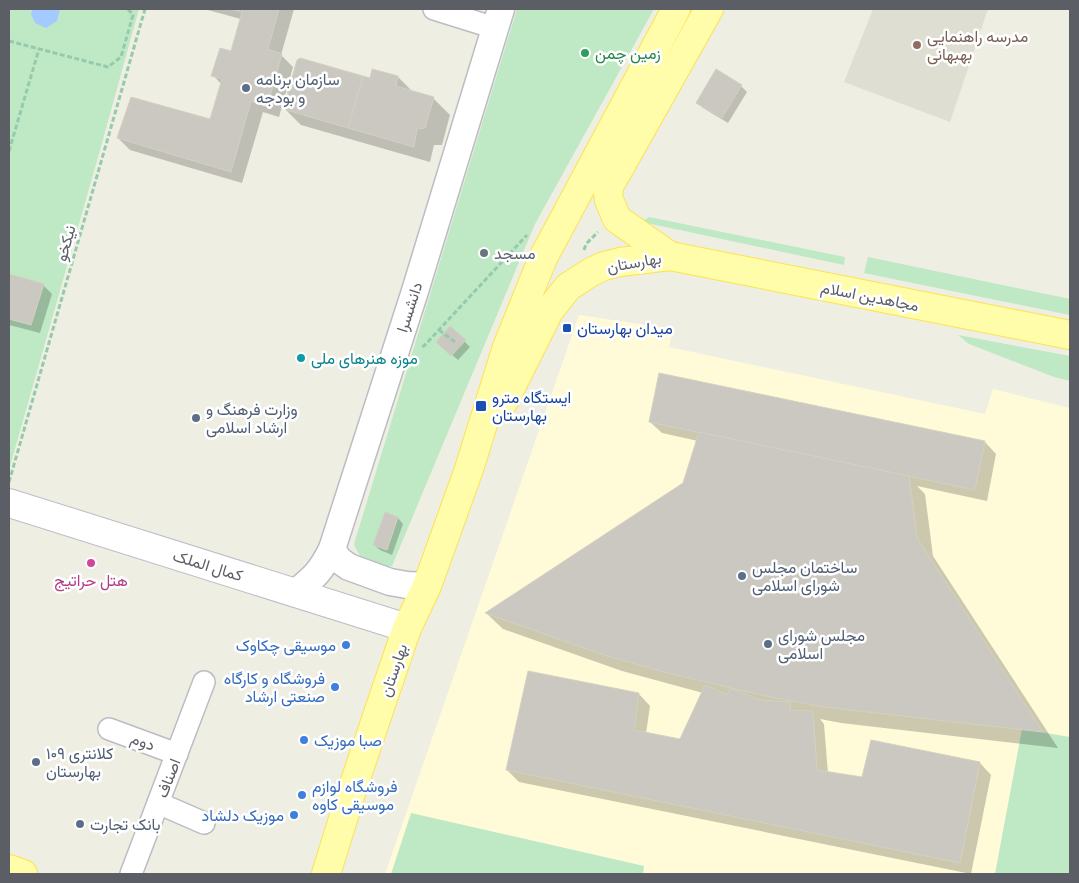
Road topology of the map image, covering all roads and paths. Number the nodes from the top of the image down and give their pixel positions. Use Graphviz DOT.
graph roads {
  1 [pos="128,9"];
  2 [pos="145,9"];
  3 [pos="434,9"];
  4 [pos="676,9"];
  5 [pos="709,9"];
  6 [pos="498,18"];
  7 [pos="9,41"];
  8 [pos="39,49"];
  9 [pos="9,151"];
  10 [pos="554,239"];
  11 [pos="670,256"];
  12 [pos="439,330"];
  13 [pos="1070,335"];
  14 [pos="455,342"];
  15 [pos="396,346"];
  16 [pos="469,469"];
  17 [pos="9,483"];
  18 [pos="9,503"];
  19 [pos="332,549"];
  20 [pos="427,586"];
  21 [pos="296,592"];
  22 [pos="408,628"];
  23 [pos="204,682"];
  24 [pos="109,729"];
  25 [pos="177,754"];
  26 [pos="158,803"];
  27 [pos="204,823"];
  28 [pos="9,869"];
  29 [pos="23,874"];
  30 [pos="131,874"];
  31 [pos="326,874"];
  1 -- 8 [label="path"];
  2 -- 17 [label="path, نیکخو"];
  3 -- 6 [label="street"];
  4 -- 10 [label="main road, بهارستان"];
  5 -- 11 [label="main road, بهارستان"];
  6 -- 15 [label="street, دانشسرا"];
  7 -- 8 [label="path"];
  8 -- 9 [label="path"];
  10 -- 12 [label="path"];
  10 -- 16 [label="main road, بهارستان"];
  11 -- 13 [label="main road, مجاهدین اسلام"];
  11 -- 16 [label="main road, بهارستان"];
  12 -- 14 [label="path"];
  12 -- 15 [label="path"];
  15 -- 19 [label="street, دانشسرا"];
  16 -- 20 [label="main road, بهارستان"];
  18 -- 21 [label="main road, کمال الملک"];
  19 -- 20 [label="street"];
  19 -- 21 [label="street, دانشسرا"];
  20 -- 22 [label="main road, بهارستان"];
  21 -- 22 [label="main road, کمال الملک"];
  22 -- 31 [label="main road, بهارستان"];
  23 -- 25 [label="street, اصناف"];
  24 -- 25 [label="street, دوم"];
  25 -- 26 [label="street, اصناف"];
  26 -- 27 [label="street"];
  26 -- 30 [label="street, اصناف"];
  28 -- 29 [label="main road"];
}
